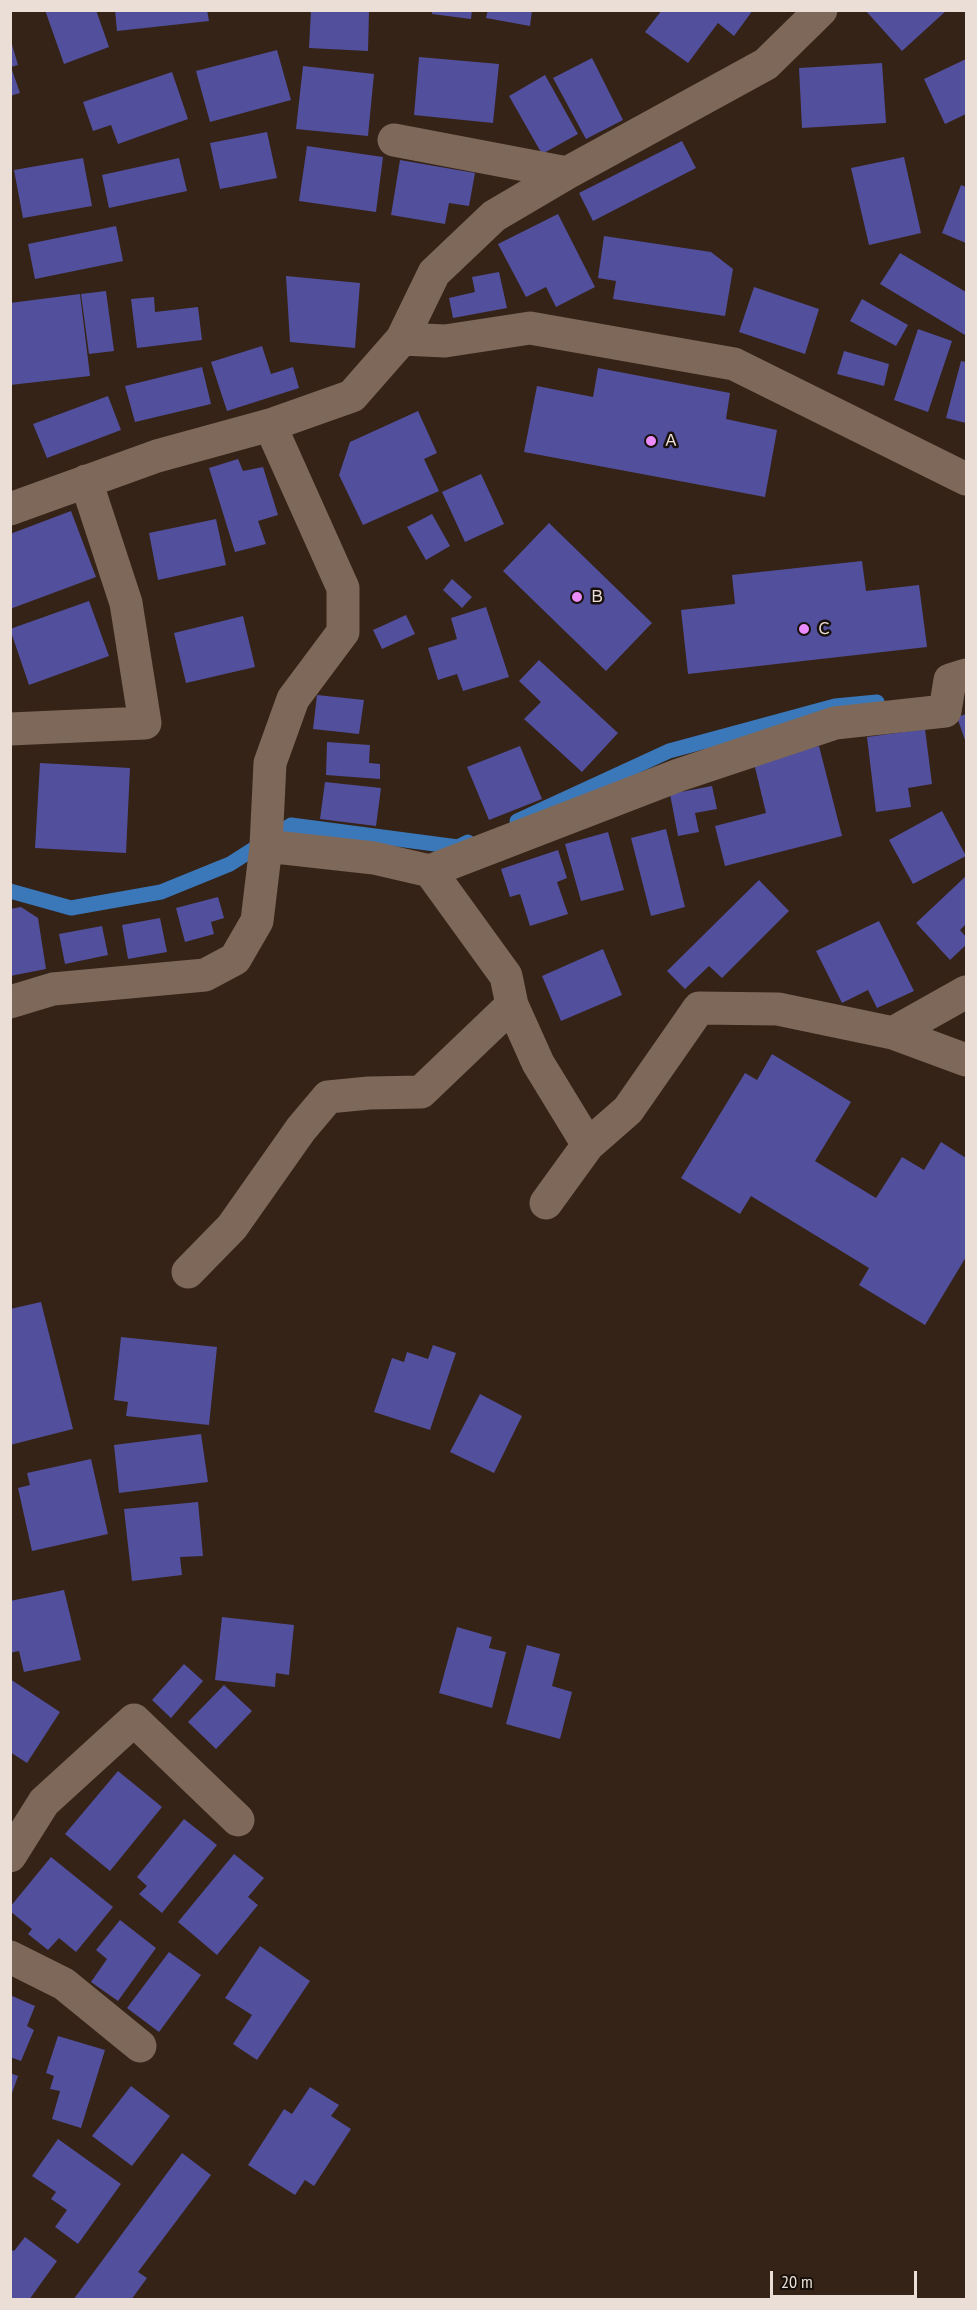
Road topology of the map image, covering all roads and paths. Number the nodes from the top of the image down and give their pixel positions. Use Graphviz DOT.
graph roads {
  1 [pos="821,10"];
  2 [pos="394,140"];
  3 [pos="567,173"];
  4 [pos="402,339"];
  5 [pos="270,425"];
  6 [pos="966,479"];
  7 [pos="86,481"];
  8 [pos="10,509"];
  9 [pos="954,689"];
  10 [pos="10,729"];
  11 [pos="267,846"];
  12 [pos="430,871"];
  13 [pos="966,992"];
  14 [pos="10,1002"];
  15 [pos="512,1005"];
  16 [pos="893,1033"];
  17 [pos="966,1060"];
  18 [pos="588,1145"];
  19 [pos="546,1203"];
  20 [pos="188,1272"];
  21 [pos="238,1820"];
  22 [pos="10,1856"];
  23 [pos="10,1957"];
  24 [pos="140,2046"];
  1 -- 3 [label="street"];
  2 -- 3 [label="street"];
  3 -- 4 [label="street"];
  4 -- 5 [label="street"];
  4 -- 6 [label="street"];
  5 -- 7 [label="street"];
  5 -- 11 [label="street"];
  7 -- 8 [label="street"];
  7 -- 10 [label="street"];
  9 -- 12 [label="street"];
  11 -- 12 [label="street"];
  11 -- 14 [label="street"];
  12 -- 15 [label="street"];
  13 -- 16 [label="street"];
  15 -- 18 [label="street"];
  15 -- 20 [label="street"];
  16 -- 17 [label="street"];
  16 -- 18 [label="street"];
  18 -- 19 [label="street"];
  21 -- 22 [label="street"];
  23 -- 24 [label="street"];
}
